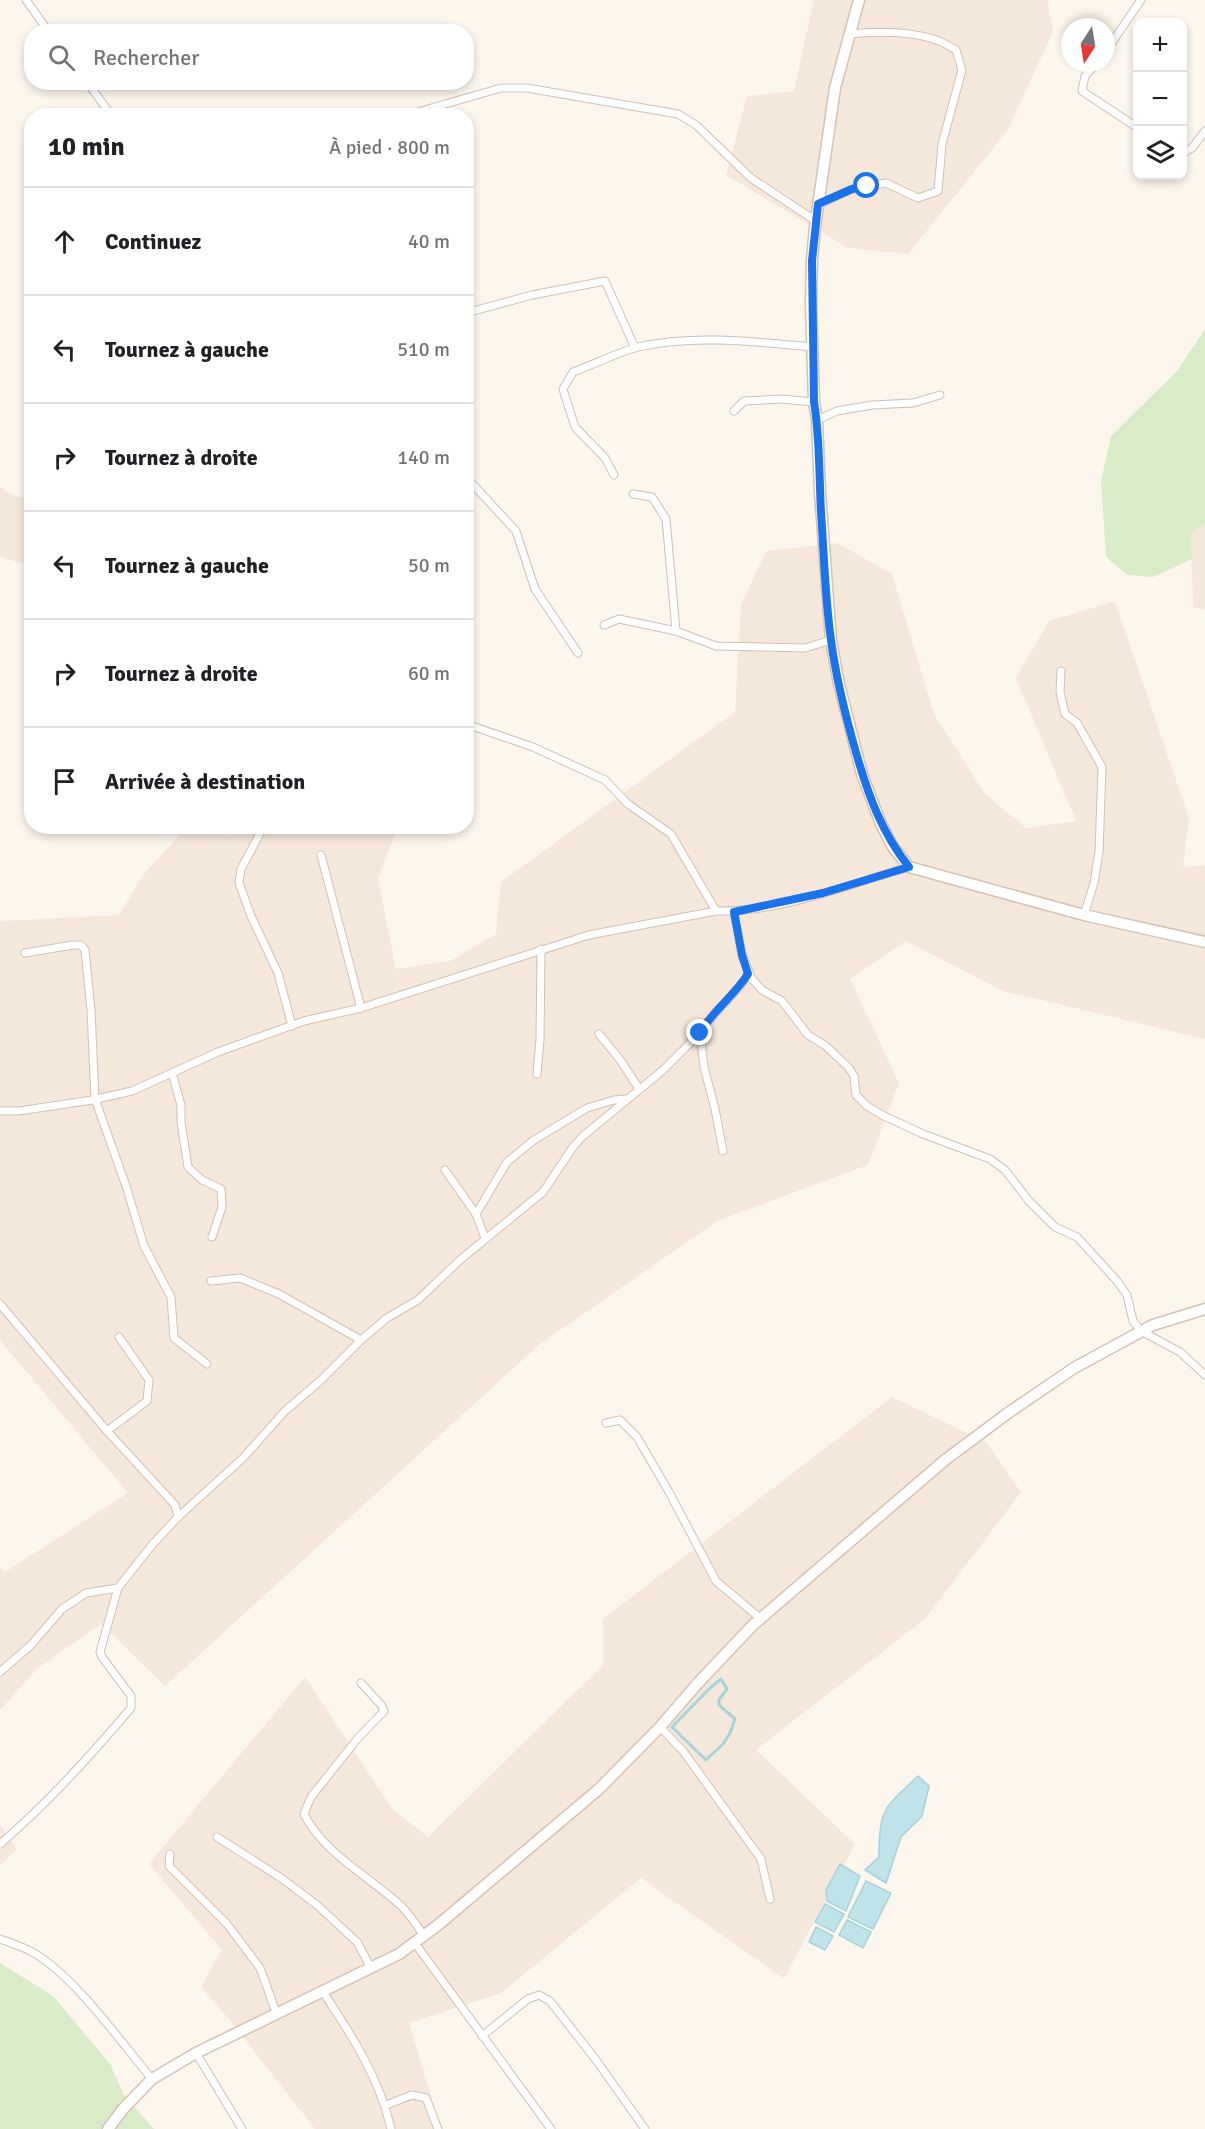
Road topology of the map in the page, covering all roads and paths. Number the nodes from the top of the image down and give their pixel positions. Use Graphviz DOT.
graph roads {
  1 [pos="26,0"];
  2 [pos="859,0"];
  3 [pos="1141,0"];
  4 [pos="43,24"];
  5 [pos="849,34"];
  6 [pos="1115,38"];
  7 [pos="1089,72"];
  8 [pos="93,90"];
  9 [pos="106,108"];
  10 [pos="431,108"];
  11 [pos="1134,126"];
  12 [pos="1205,131"];
  13 [pos="1187,151"];
  14 [pos="818,204"];
  15 [pos="816,221"];
  16 [pos="474,312"];
  17 [pos="813,347"];
  18 [pos="636,348"];
  19 [pos="940,395"];
  20 [pos="814,402"];
  21 [pos="734,411"];
  22 [pos="817,420"];
  23 [pos="614,475"];
  24 [pos="474,486"];
  25 [pos="633,494"];
  26 [pos="604,625"];
  27 [pos="676,632"];
  28 [pos="831,640"];
  29 [pos="578,653"];
  30 [pos="1061,671"];
  31 [pos="474,727"];
  32 [pos="260,834"];
  33 [pos="321,855"];
  34 [pos="909,867"];
  35 [pos="716,911"];
  36 [pos="734,912"];
  37 [pos="1084,915"];
  38 [pos="1205,942"];
  39 [pos="541,949"];
  40 [pos="25,954"];
  41 [pos="748,974"];
  42 [pos="361,1008"];
  43 [pos="292,1026"];
  44 [pos="700,1033"];
  45 [pos="599,1034"];
  46 [pos="172,1072"];
  47 [pos="537,1074"];
  48 [pos="639,1089"];
  49 [pos="95,1099"];
  50 [pos="626,1099"];
  51 [pos="0,1112"];
  52 [pos="723,1151"];
  53 [pos="445,1170"];
  54 [pos="476,1214"];
  55 [pos="212,1237"];
  56 [pos="485,1238"];
  57 [pos="211,1281"];
  58 [pos="0,1304"];
  59 [pos="1205,1309"];
  60 [pos="1141,1331"];
  61 [pos="119,1337"];
  62 [pos="361,1340"];
  63 [pos="207,1364"];
  64 [pos="1205,1375"];
  65 [pos="606,1423"];
  66 [pos="107,1431"];
  67 [pos="178,1517"];
  68 [pos="118,1588"];
  69 [pos="760,1618"];
  70 [pos="0,1672"];
  71 [pos="361,1683"];
  72 [pos="660,1727"];
  73 [pos="217,1837"];
  74 [pos="0,1844"];
  75 [pos="170,1854"];
  76 [pos="770,1899"];
  77 [pos="0,1938"];
  78 [pos="419,1939"];
  79 [pos="371,1968"];
  80 [pos="323,1992"];
  81 [pos="277,2015"];
  82 [pos="482,2036"];
  83 [pos="196,2053"];
  84 [pos="152,2079"];
  85 [pos="386,2105"];
  86 [pos="108,2129"];
  87 [pos="242,2129"];
  88 [pos="391,2129"];
  89 [pos="438,2129"];
  90 [pos="551,2129"];
  91 [pos="645,2129"];
  1 -- 4 [label="street"];
  2 -- 5 [label="main road"];
  3 -- 6 [label="street"];
  5 -- 14 [label="main road"];
  5 -- 14 [label="street"];
  7 -- 11 [label="street"];
  8 -- 9 [label="street"];
  10 -- 15 [label="street"];
  12 -- 13 [label="street"];
  14 -- 15 [label="main road"];
  15 -- 17 [label="main road"];
  16 -- 18 [label="street"];
  17 -- 18 [label="street"];
  17 -- 20 [label="main road"];
  18 -- 23 [label="street"];
  19 -- 22 [label="street"];
  20 -- 21 [label="street"];
  20 -- 22 [label="main road"];
  22 -- 28 [label="main road"];
  24 -- 29 [label="street"];
  25 -- 27 [label="street"];
  26 -- 27 [label="street"];
  27 -- 28 [label="street"];
  28 -- 34 [label="main road"];
  30 -- 37 [label="street"];
  31 -- 35 [label="street"];
  32 -- 43 [label="street"];
  33 -- 42 [label="street"];
  34 -- 36 [label="street"];
  34 -- 37 [label="main road"];
  35 -- 36 [label="street"];
  35 -- 39 [label="street"];
  36 -- 41 [label="street"];
  37 -- 38 [label="main road"];
  39 -- 42 [label="street"];
  39 -- 47 [label="street"];
  40 -- 49 [label="street"];
  41 -- 44 [label="street"];
  41 -- 60 [label="street"];
  42 -- 43 [label="street"];
  43 -- 46 [label="street"];
  44 -- 48 [label="street"];
  44 -- 52 [label="street"];
  45 -- 48 [label="street"];
  46 -- 49 [label="street"];
  46 -- 55 [label="street"];
  48 -- 50 [label="street"];
  49 -- 51 [label="street"];
  49 -- 63 [label="street"];
  50 -- 54 [label="street"];
  50 -- 56 [label="street"];
  53 -- 54 [label="street"];
  54 -- 56 [label="street"];
  56 -- 62 [label="street"];
  57 -- 62 [label="street"];
  58 -- 66 [label="street"];
  59 -- 60 [label="main road"];
  60 -- 64 [label="street"];
  60 -- 69 [label="main road"];
  61 -- 66 [label="street"];
  62 -- 67 [label="street"];
  65 -- 69 [label="street"];
  66 -- 67 [label="street"];
  67 -- 68 [label="street"];
  68 -- 70 [label="street"];
  68 -- 74 [label="street"];
  69 -- 72 [label="main road"];
  71 -- 78 [label="street"];
  72 -- 76 [label="street"];
  72 -- 78 [label="main road"];
  73 -- 79 [label="street"];
  75 -- 81 [label="street"];
  77 -- 84 [label="street"];
  78 -- 79 [label="main road"];
  78 -- 82 [label="street"];
  79 -- 80 [label="main road"];
  80 -- 81 [label="main road"];
  80 -- 85 [label="street"];
  81 -- 83 [label="main road"];
  82 -- 90 [label="street"];
  82 -- 91 [label="street"];
  83 -- 84 [label="main road"];
  83 -- 87 [label="street"];
  84 -- 86 [label="main road"];
  85 -- 88 [label="street"];
  85 -- 89 [label="street"];
}
